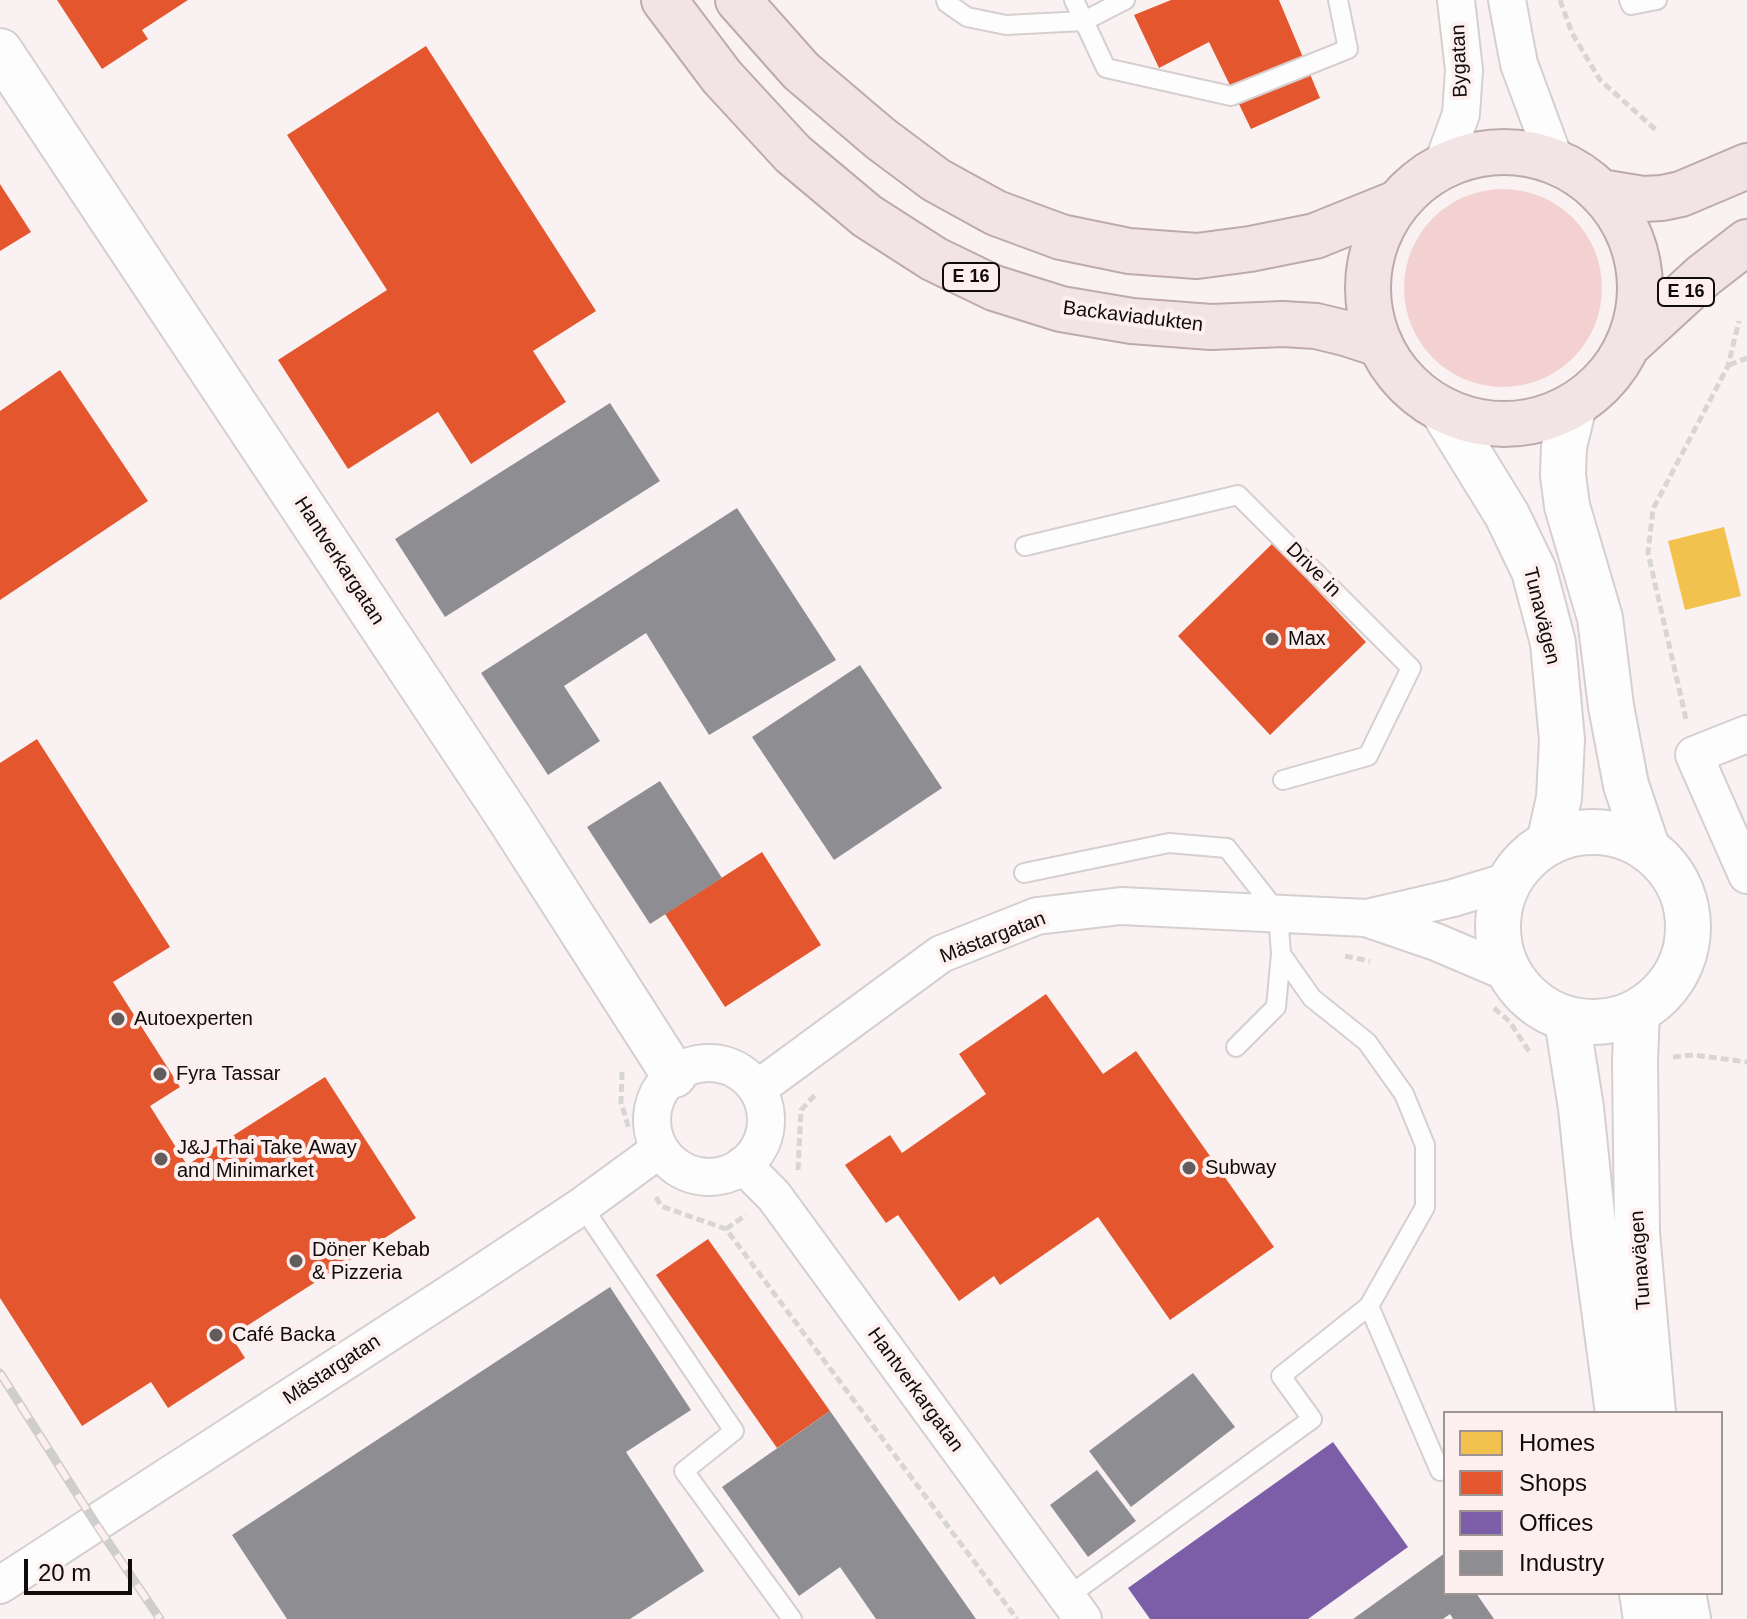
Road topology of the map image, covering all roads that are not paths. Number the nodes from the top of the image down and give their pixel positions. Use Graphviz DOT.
graph roads {
  1 [pos="664,0"];
  2 [pos="738,0"];
  3 [pos="946,0"];
  4 [pos="1074,0"];
  5 [pos="1125,0"];
  6 [pos="1338,0"];
  7 [pos="1456,0"];
  8 [pos="1507,0"];
  9 [pos="1629,0"];
  10 [pos="1657,0"];
  11 [pos="1084,21"];
  12 [pos="0,51"];
  13 [pos="1555,161"];
  14 [pos="1442,166"];
  15 [pos="1747,166"];
  16 [pos="1600,192"];
  17 [pos="1397,203"];
  18 [pos="1747,242"];
  19 [pos="1379,344"];
  20 [pos="1629,344"];
  21 [pos="1574,405"];
  22 [pos="1443,411"];
  23 [pos="1025,546"];
  24 [pos="1747,734"];
  25 [pos="1283,780"];
  26 [pos="1549,843"];
  27 [pos="1648,850"];
  28 [pos="1024,873"];
  29 [pos="1747,875"];
  30 [pos="1509,881"];
  31 [pos="1278,913"];
  32 [pos="1366,918"];
  33 [pos="1281,954"];
  34 [pos="1499,989"];
  35 [pos="1637,1012"];
  36 [pos="1567,1020"];
  37 [pos="1236,1047"];
  38 [pos="674,1075"];
  39 [pos="757,1089"];
  40 [pos="649,1157"];
  41 [pos="743,1165"];
  42 [pos="582,1206"];
  43 [pos="1369,1306"];
  44 [pos="1618,1411"];
  45 [pos="1653,1411"];
  46 [pos="1440,1471"];
  47 [pos="0,1585"];
  48 [pos="1642,1595"];
  49 [pos="1683,1595"];
  50 [pos="1075,1608"];
  51 [pos="792,1619"];
  52 [pos="1646,1619"];
  53 [pos="1688,1619"];
  1 -- 19 [label="highway, Backaviadukten / E 16"];
  2 -- 17 [label="highway"];
  3 -- 11 [label="lane"];
  4 -- 11 [label="lane"];
  5 -- 11 [label="lane"];
  6 -- 11 [label="lane"];
  7 -- 14 [label="street, Bygatan"];
  8 -- 13 [label="street"];
  9 -- 10 [label="lane"];
  12 -- 38 [label="street, Hantverkargatan"];
  13 -- 14 [label="highway"];
  13 -- 16 [label="highway"];
  14 -- 17 [label="highway"];
  15 -- 16 [label="highway"];
  16 -- 20 [label="highway"];
  17 -- 19 [label="highway"];
  18 -- 20 [label="highway, E 16"];
  19 -- 22 [label="highway, E 16"];
  20 -- 21 [label="highway, E 16"];
  21 -- 22 [label="highway, E 16"];
  21 -- 27 [label="street"];
  22 -- 26 [label="street, Tunavägen"];
  23 -- 25 [label="lane, Drive in"];
  24 -- 29 [label="street"];
  26 -- 27 [label="street"];
  26 -- 30 [label="street"];
  27 -- 35 [label="street"];
  28 -- 31 [label="lane"];
  30 -- 32 [label="street, Mästargatan"];
  30 -- 34 [label="street"];
  31 -- 32 [label="street, Mästargatan"];
  31 -- 33 [label="lane"];
  31 -- 39 [label="street, Mästargatan"];
  32 -- 34 [label="street, Mästargatan"];
  33 -- 37 [label="lane"];
  33 -- 43 [label="lane"];
  34 -- 36 [label="street"];
  35 -- 36 [label="street"];
  35 -- 45 [label="street, Tunavägen"];
  36 -- 44 [label="street, Tunavägen"];
  38 -- 39 [label="street"];
  38 -- 40 [label="street"];
  39 -- 41 [label="street"];
  40 -- 41 [label="street"];
  40 -- 42 [label="street, Mästargatan"];
  41 -- 50 [label="street, Hantverkargatan"];
  42 -- 47 [label="street, Mästargatan"];
  42 -- 51 [label="lane"];
  43 -- 46 [label="lane"];
  43 -- 50 [label="lane"];
  48 -- 52 [label="street"];
  49 -- 53 [label="street"];
}
